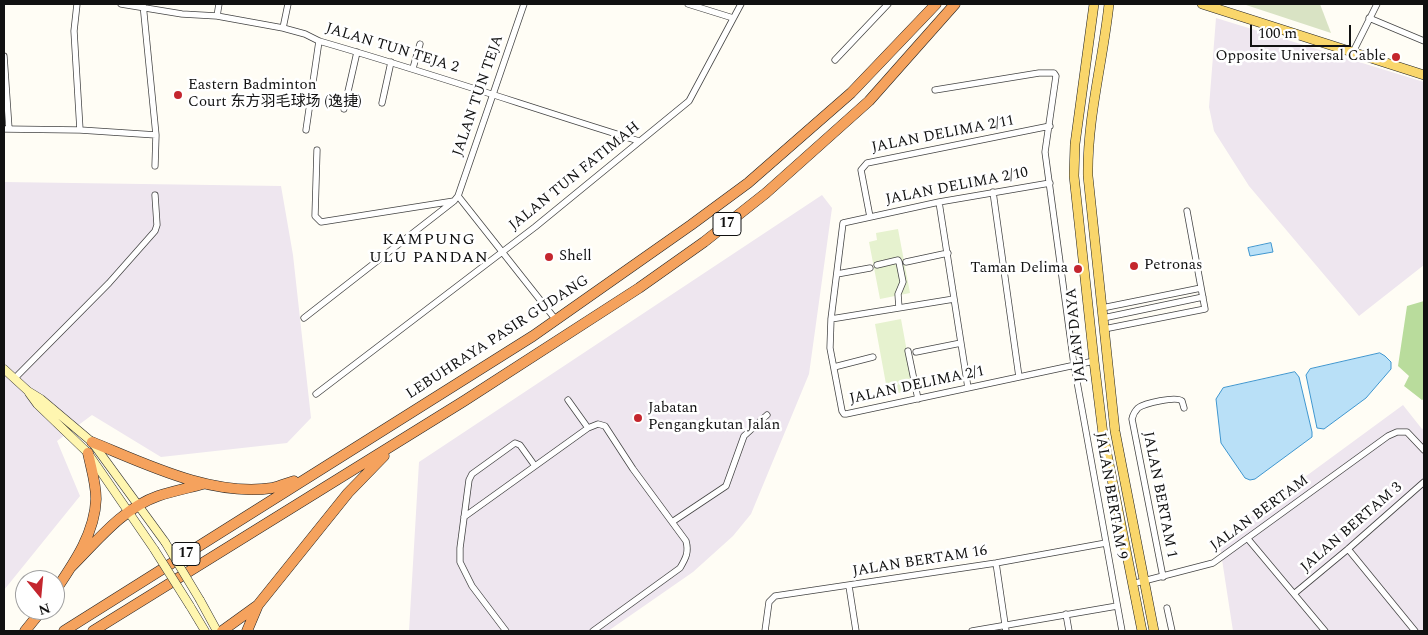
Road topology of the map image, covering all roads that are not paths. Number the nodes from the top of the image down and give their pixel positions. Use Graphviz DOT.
graph roads {
  1 [pos="77,4"];
  2 [pos="121,4"];
  3 [pos="219,4"];
  4 [pos="288,4"];
  5 [pos="524,4"];
  6 [pos="688,4"];
  7 [pos="741,4"];
  8 [pos="888,4"];
  9 [pos="936,4"];
  10 [pos="955,4"];
  11 [pos="1094,4"];
  12 [pos="1109,4"];
  13 [pos="1202,4"];
  14 [pos="1377,4"];
  15 [pos="142,6"];
  16 [pos="217,16"];
  17 [pos="733,18"];
  18 [pos="1369,18"];
  19 [pos="283,28"];
  20 [pos="319,41"];
  21 [pos="1424,41"];
  22 [pos="420,44"];
  23 [pos="357,52"];
  24 [pos="1352,52"];
  25 [pos="4,56"];
  26 [pos="835,60"];
  27 [pos="392,62"];
  28 [pos="413,68"];
  29 [pos="1424,75"];
  30 [pos="935,90"];
  31 [pos="493,94"];
  32 [pos="382,103"];
  33 [pos="344,110"];
  34 [pos="1080,110"];
  35 [pos="1092,122"];
  36 [pos="1050,126"];
  37 [pos="6,129"];
  38 [pos="80,130"];
  39 [pos="306,130"];
  40 [pos="156,134"];
  41 [pos="639,141"];
  42 [pos="317,150"];
  43 [pos="155,166"];
  44 [pos="1050,183"];
  45 [pos="993,192"];
  46 [pos="155,195"];
  47 [pos="456,199"];
  48 [pos="939,202"];
  49 [pos="1187,211"];
  50 [pos="870,217"];
  51 [pos="502,252"];
  52 [pos="948,253"];
  53 [pos="906,262"];
  54 [pos="877,265"];
  55 [pos="870,268"];
  56 [pos="837,274"];
  57 [pos="1201,288"];
  58 [pos="1203,297"];
  59 [pos="954,299"];
  60 [pos="899,308"];
  61 [pos="1102,308"];
  62 [pos="304,318"];
  63 [pos="1103,318"];
  64 [pos="831,319"];
  65 [pos="556,320"];
  66 [pos="1104,329"];
  67 [pos="961,342"];
  68 [pos="908,351"];
  69 [pos="916,352"];
  70 [pos="873,358"];
  71 [pos="1094,361"];
  72 [pos="1074,365"];
  73 [pos="834,367"];
  74 [pos="4,369"];
  75 [pos="1019,377"];
  76 [pos="14,378"];
  77 [pos="968,388"];
  78 [pos="28,391"];
  79 [pos="316,394"];
  80 [pos="918,399"];
  81 [pos="568,400"];
  82 [pos="1184,408"];
  83 [pos="767,415"];
  84 [pos="588,428"];
  85 [pos="92,442"];
  86 [pos="397,444"];
  87 [pos="1424,450"];
  88 [pos="88,453"];
  89 [pos="536,466"];
  90 [pos="307,477"];
  91 [pos="1424,482"];
  92 [pos="204,484"];
  93 [pos="139,505"];
  94 [pos="129,511"];
  95 [pos="464,517"];
  96 [pos="672,522"];
  97 [pos="1248,539"];
  98 [pos="1106,543"];
  99 [pos="1348,549"];
  100 [pos="996,563"];
  101 [pos="71,567"];
  102 [pos="65,576"];
  103 [pos="1163,577"];
  104 [pos="1143,582"];
  105 [pos="1132,584"];
  106 [pos="849,586"];
  107 [pos="1295,593"];
  108 [pos="258,605"];
  109 [pos="1117,606"];
  110 [pos="1167,608"];
  111 [pos="1066,614"];
  112 [pos="34,620"];
  113 [pos="1005,628"];
  114 [pos="25,631"];
  115 [pos="64,631"];
  116 [pos="93,631"];
  117 [pos="205,631"];
  118 [pos="217,631"];
  119 [pos="222,631"];
  120 [pos="247,631"];
  121 [pos="506,631"];
  122 [pos="592,631"];
  123 [pos="765,631"];
  124 [pos="856,631"];
  125 [pos="972,631"];
  126 [pos="1069,631"];
  127 [pos="1122,631"];
  128 [pos="1142,631"];
  129 [pos="1154,631"];
  130 [pos="1172,631"];
  131 [pos="1325,631"];
  132 [pos="1415,631"];
  1 -- 38 [label="street"];
  2 -- 15 [label="street, JALAN TUN TEJA 2"];
  3 -- 16 [label="street"];
  4 -- 19 [label="street"];
  5 -- 31 [label="street, JALAN TUN TEJA"];
  6 -- 17 [label="street"];
  7 -- 17 [label="street, JALAN TUN FATIMAH"];
  8 -- 26 [label="street"];
  9 -- 65 [label="highway, LEBUHRAYA PASIR GUDANG / 17"];
  10 -- 86 [label="highway, 17"];
  11 -- 34 [label="main road, JALAN DAYA"];
  12 -- 35 [label="main road, JALAN DAYA"];
  13 -- 24 [label="main road"];
  14 -- 18 [label="street"];
  15 -- 16 [label="street, JALAN TUN TEJA 2"];
  15 -- 40 [label="street"];
  16 -- 19 [label="street, JALAN TUN TEJA 2"];
  17 -- 41 [label="street, JALAN TUN FATIMAH"];
  18 -- 21 [label="street"];
  18 -- 24 [label="street"];
  19 -- 20 [label="street, JALAN TUN TEJA 2"];
  20 -- 23 [label="street, JALAN TUN TEJA 2"];
  20 -- 39 [label="street"];
  22 -- 28 [label="street"];
  23 -- 27 [label="street, JALAN TUN TEJA 2"];
  23 -- 33 [label="street"];
  24 -- 29 [label="main road"];
  25 -- 37 [label="street"];
  27 -- 28 [label="street, JALAN TUN TEJA 2"];
  27 -- 32 [label="street"];
  28 -- 31 [label="street, JALAN TUN TEJA 2"];
  30 -- 36 [label="street, JALAN BERTAM 9"];
  31 -- 41 [label="street, JALAN TUN TEJA 2"];
  31 -- 47 [label="street, JALAN TUN TEJA"];
  34 -- 35 [label="main road"];
  34 -- 71 [label="main road, JALAN DAYA"];
  35 -- 61 [label="main road, JALAN DAYA"];
  36 -- 44 [label="street, JALAN BERTAM 9"];
  36 -- 50 [label="street, JALAN DELIMA 2/11"];
  37 -- 38 [label="street"];
  38 -- 40 [label="street"];
  40 -- 43 [label="street"];
  41 -- 51 [label="street, JALAN TUN FATIMAH"];
  42 -- 47 [label="street"];
  44 -- 45 [label="street, JALAN DELIMA 2/10"];
  44 -- 72 [label="street, JALAN BERTAM 9"];
  45 -- 48 [label="street, JALAN DELIMA 2/10"];
  45 -- 75 [label="street"];
  46 -- 76 [label="street"];
  47 -- 51 [label="street"];
  47 -- 62 [label="street"];
  48 -- 50 [label="street, JALAN DELIMA 2/10"];
  48 -- 52 [label="street"];
  49 -- 57 [label="street"];
  50 -- 56 [label="street, JALAN DELIMA 2/1"];
  51 -- 65 [label="street"];
  51 -- 79 [label="street, JALAN TUN FATIMAH"];
  52 -- 53 [label="street"];
  52 -- 59 [label="street"];
  54 -- 60 [label="street"];
  55 -- 56 [label="street"];
  56 -- 64 [label="street, JALAN DELIMA 2/1"];
  57 -- 58 [label="street"];
  57 -- 61 [label="street"];
  58 -- 63 [label="street"];
  58 -- 66 [label="street"];
  59 -- 60 [label="street"];
  59 -- 67 [label="street"];
  60 -- 64 [label="street"];
  61 -- 63 [label="main road, JALAN DAYA"];
  63 -- 66 [label="main road, JALAN DAYA"];
  64 -- 73 [label="street, JALAN DELIMA 2/1"];
  65 -- 90 [label="highway, LEBUHRAYA PASIR GUDANG / 17"];
  66 -- 104 [label="main road, JALAN DAYA"];
  67 -- 69 [label="street"];
  67 -- 77 [label="street"];
  68 -- 80 [label="street"];
  70 -- 73 [label="street"];
  71 -- 72 [label="street, JALAN DELIMA 2/1"];
  71 -- 105 [label="main road, JALAN DAYA"];
  72 -- 75 [label="street, JALAN DELIMA 2/1"];
  72 -- 98 [label="street, JALAN BERTAM 9"];
  73 -- 80 [label="street, JALAN DELIMA 2/1"];
  74 -- 76 [label="street"];
  75 -- 77 [label="street, JALAN DELIMA 2/1"];
  76 -- 78 [label="street"];
  77 -- 80 [label="street, JALAN DELIMA 2/1"];
  78 -- 85 [label="street"];
  78 -- 88 [label="street"];
  81 -- 84 [label="street"];
  82 -- 103 [label="street, JALAN BERTAM 1"];
  83 -- 96 [label="street"];
  84 -- 89 [label="street"];
  84 -- 96 [label="street"];
  85 -- 92 [label="highway"];
  85 -- 93 [label="street"];
  86 -- 108 [label="highway"];
  86 -- 116 [label="highway, 17"];
  87 -- 97 [label="street, JALAN BERTAM"];
  88 -- 94 [label="street"];
  88 -- 101 [label="highway"];
  89 -- 95 [label="street"];
  89 -- 95 [label="street"];
  90 -- 92 [label="highway"];
  90 -- 115 [label="highway, LEBUHRAYA PASIR GUDANG / 17"];
  91 -- 99 [label="street, JALAN BERTAM 3"];
  92 -- 93 [label="highway"];
  93 -- 94 [label="highway"];
  93 -- 118 [label="street, bridge"];
  94 -- 101 [label="highway"];
  94 -- 117 [label="street, bridge"];
  95 -- 121 [label="street"];
  96 -- 122 [label="street"];
  97 -- 103 [label="street, JALAN BERTAM"];
  97 -- 107 [label="street"];
  98 -- 100 [label="street, JALAN BERTAM 16"];
  98 -- 109 [label="street, JALAN BERTAM 9"];
  99 -- 107 [label="street, JALAN BERTAM 3"];
  99 -- 132 [label="street"];
  100 -- 106 [label="street, JALAN BERTAM 16"];
  100 -- 113 [label="street"];
  101 -- 102 [label="highway"];
  103 -- 104 [label="street, JALAN BERTAM"];
  104 -- 105 [label="street, JALAN BERTAM"];
  104 -- 129 [label="main road, JALAN DAYA"];
  105 -- 128 [label="main road, JALAN DAYA"];
  106 -- 123 [label="street, JALAN BERTAM 16"];
  106 -- 124 [label="street"];
  107 -- 131 [label="street"];
  108 -- 119 [label="highway"];
  108 -- 120 [label="highway"];
  109 -- 111 [label="street"];
  109 -- 127 [label="street, JALAN BERTAM 9"];
  110 -- 130 [label="street"];
  111 -- 113 [label="street"];
  111 -- 126 [label="street"];
  112 -- 114 [label="highway"];
  113 -- 125 [label="street"];
}
